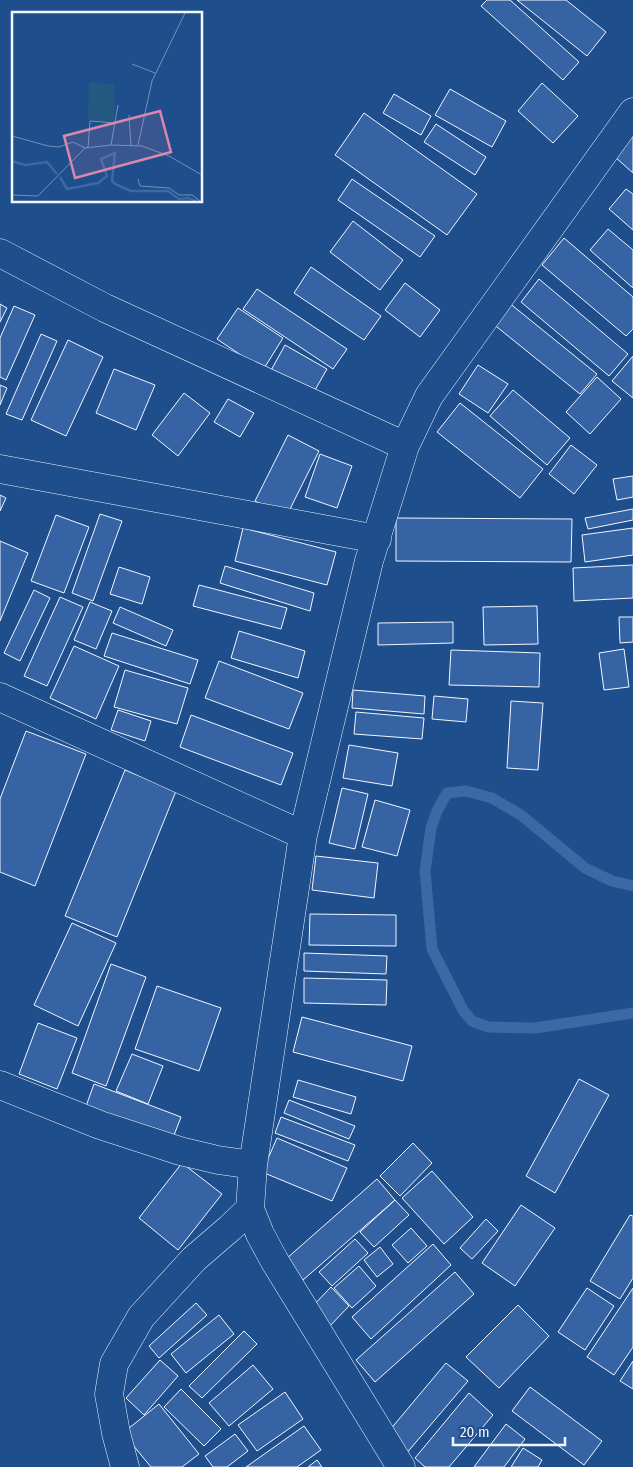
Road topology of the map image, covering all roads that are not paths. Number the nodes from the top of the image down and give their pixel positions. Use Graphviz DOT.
graph roads {
  1 [pos="633,112"];
  2 [pos="0,254"];
  3 [pos="405,446"];
  4 [pos="0,469"];
  5 [pos="376,539"];
  6 [pos="1,700"];
  7 [pos="303,835"];
  8 [pos="0,1085"];
  9 [pos="252,1165"];
  10 [pos="250,1209"];
  11 [pos="125,1467"];
  12 [pos="401,1467"];
  1 -- 3 [label="street"];
  2 -- 3 [label="street"];
  3 -- 5 [label="street"];
  4 -- 5 [label="street"];
  5 -- 7 [label="street"];
  6 -- 7 [label="street"];
  7 -- 9 [label="street"];
  8 -- 9 [label="street"];
  9 -- 10 [label="street"];
  10 -- 11 [label="street"];
  10 -- 12 [label="street"];
}
